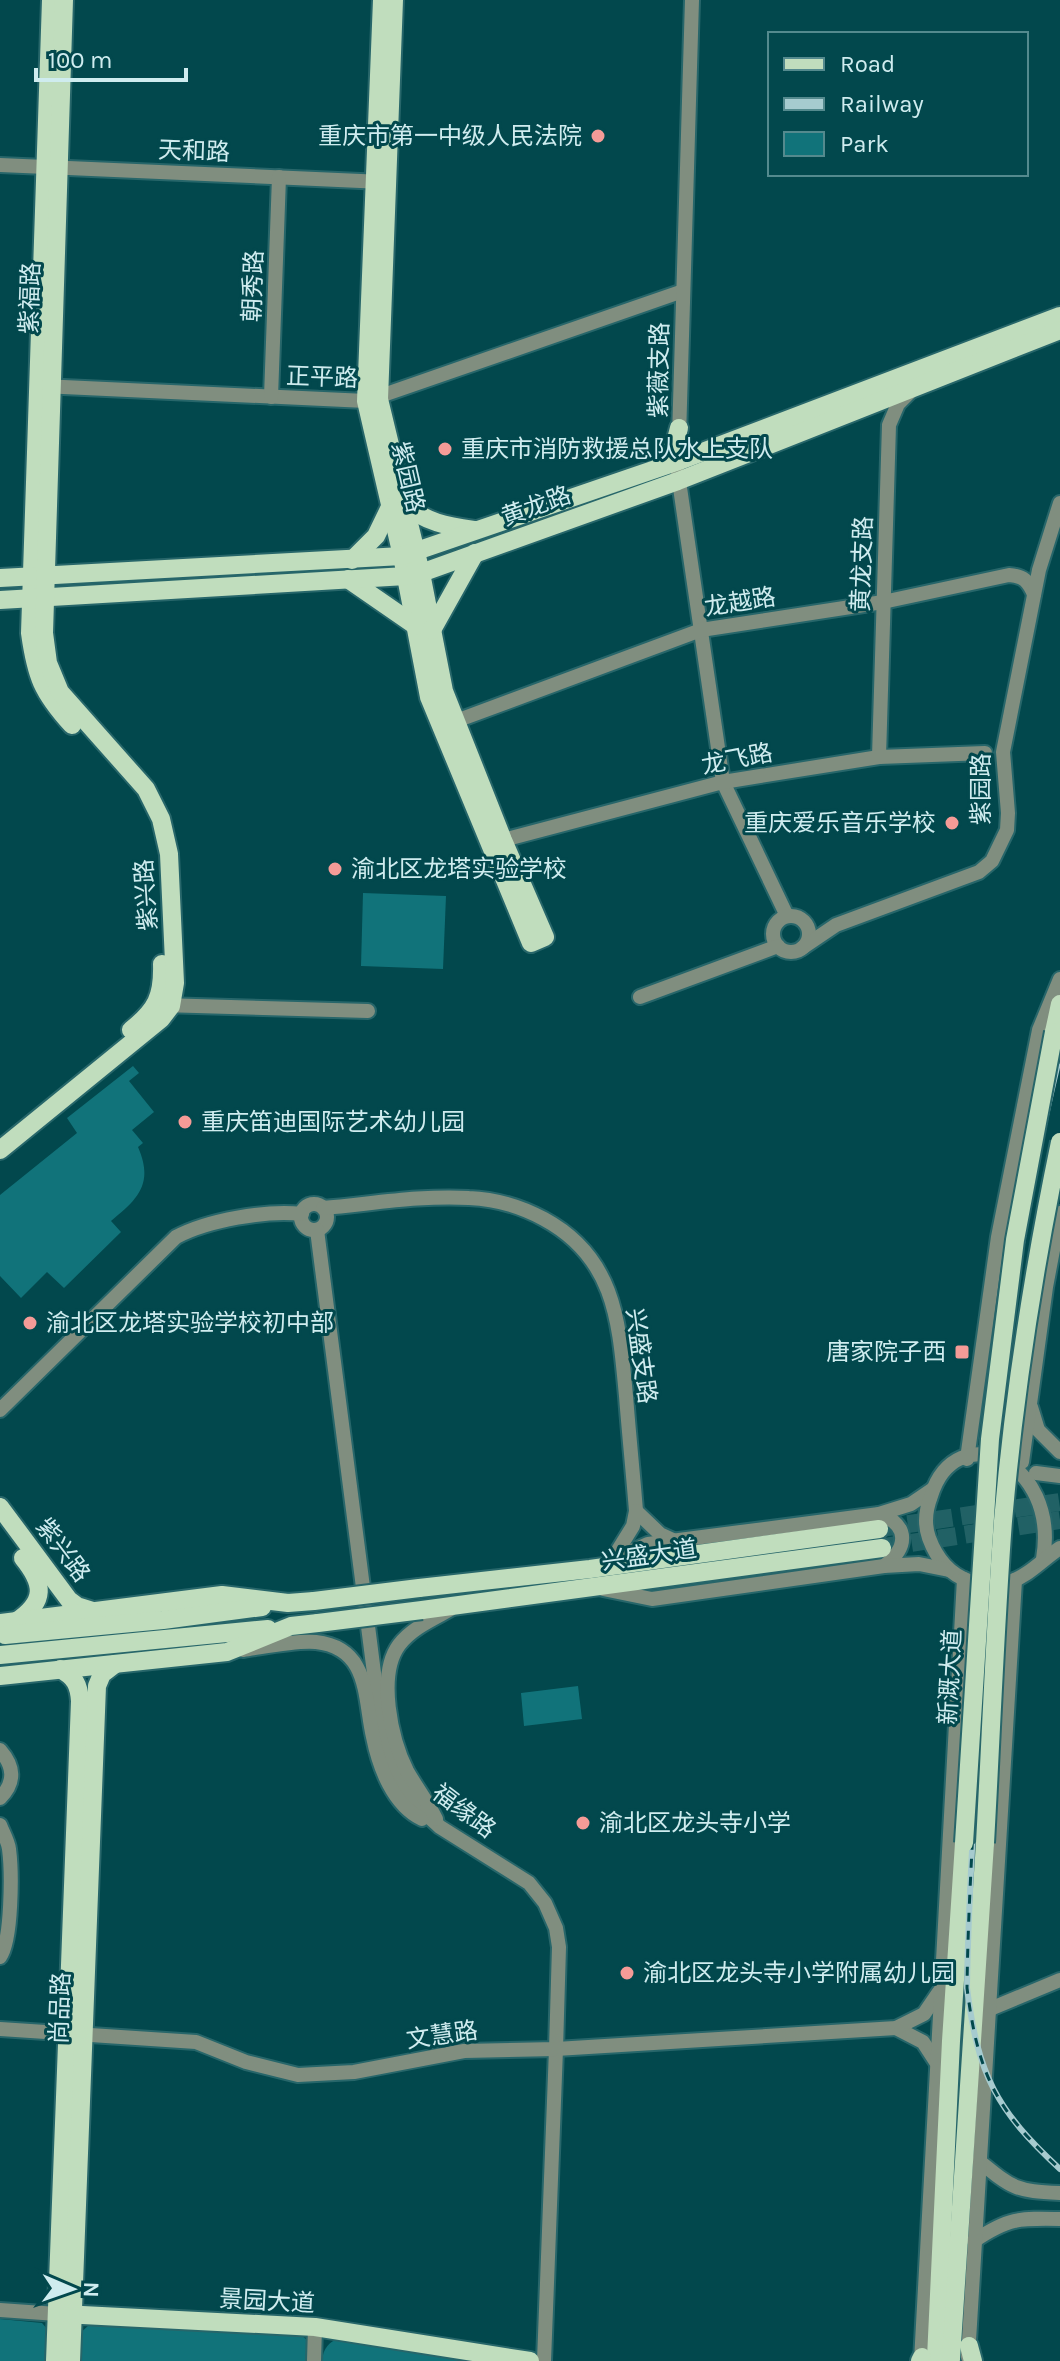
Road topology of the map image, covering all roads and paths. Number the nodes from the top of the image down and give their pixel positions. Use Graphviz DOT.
graph roads {
  1 [pos="51,0"];
  2 [pos="64,0"];
  3 [pos="382,0"];
  4 [pos="394,0"];
  5 [pos="692,0"];
  6 [pos="0,165"];
  7 [pos="52,167"];
  8 [pos="279,177"];
  9 [pos="381,182"];
  10 [pos="683,291"];
  11 [pos="1059,327"];
  12 [pos="919,384"];
  13 [pos="45,386"];
  14 [pos="271,397"];
  15 [pos="372,400"];
  16 [pos="679,428"];
  17 [pos="679,461"];
  18 [pos="657,469"];
  19 [pos="678,481"];
  20 [pos="1060,503"];
  21 [pos="398,506"];
  22 [pos="478,531"];
  23 [pos="46,551"];
  24 [pos="475,553"];
  25 [pos="409,554"];
  26 [pos="352,560"];
  27 [pos="70,574"];
  28 [pos="414,574"];
  29 [pos="39,576"];
  30 [pos="0,578"];
  31 [pos="348,579"];
  32 [pos="1034,594"];
  33 [pos="38,598"];
  34 [pos="0,600"];
  35 [pos="883,602"];
  36 [pos="424,628"];
  37 [pos="701,630"];
  38 [pos="456,721"];
  39 [pos="1007,731"];
  40 [pos="985,753"];
  41 [pos="879,757"];
  42 [pos="1004,771"];
  43 [pos="723,782"];
  44 [pos="503,840"];
  45 [pos="787,916"];
  46 [pos="804,921"];
  47 [pos="836,925"];
  48 [pos="778,946"];
  49 [pos="802,948"];
  50 [pos="1060,979"];
  51 [pos="640,997"];
  52 [pos="1060,1004"];
  53 [pos="164,1005"];
  54 [pos="368,1011"];
  55 [pos="0,1136"];
  56 [pos="1060,1142"];
  57 [pos="0,1150"];
  58 [pos="323,1208"];
  59 [pos="1060,1213"];
  60 [pos="302,1214"];
  61 [pos="317,1230"];
  62 [pos="974,1395"];
  63 [pos="1029,1403"];
  64 [pos="0,1410"];
  65 [pos="1060,1452"];
  66 [pos="967,1459"];
  67 [pos="1022,1462"];
  68 [pos="1036,1473"];
  69 [pos="1060,1476"];
  70 [pos="933,1489"];
  71 [pos="0,1507"];
  72 [pos="636,1511"];
  73 [pos="879,1522"];
  74 [pos="0,1527"];
  75 [pos="674,1541"];
  76 [pos="1060,1548"];
  77 [pos="883,1557"];
  78 [pos="1043,1559"];
  79 [pos="612,1560"];
  80 [pos="949,1570"];
  81 [pos="590,1578"];
  82 [pos="964,1579"];
  83 [pos="1015,1580"];
  84 [pos="288,1603"];
  85 [pos="459,1605"];
  86 [pos="96,1612"];
  87 [pos="8,1622"];
  88 [pos="291,1626"];
  89 [pos="0,1635"];
  90 [pos="960,1648"];
  91 [pos="1012,1648"];
  92 [pos="227,1652"];
  93 [pos="0,1655"];
  94 [pos="115,1664"];
  95 [pos="60,1669"];
  96 [pos="0,1676"];
  97 [pos="0,1750"];
  98 [pos="0,1798"];
  99 [pos="0,1825"];
  100 [pos="440,1827"];
  101 [pos="0,1957"];
  102 [pos="1060,1980"];
  103 [pos="939,1992"];
  104 [pos="990,2009"];
  105 [pos="896,2028"];
  106 [pos="0,2029"];
  107 [pos="75,2032"];
  108 [pos="556,2049"];
  109 [pos="936,2062"];
  110 [pos="979,2161"];
  111 [pos="1060,2193"];
  112 [pos="1060,2219"];
  113 [pos="974,2241"];
  114 [pos="0,2310"];
  115 [pos="65,2314"];
  116 [pos="315,2327"];
  117 [pos="945,2359"];
  118 [pos="55,2361"];
  119 [pos="71,2361"];
  120 [pos="314,2361"];
  121 [pos="530,2361"];
  122 [pos="544,2361"];
  1 -- 7 [label="main road, 紫福路"];
  2 -- 7 [label="main road, 紫福路"];
  3 -- 9 [label="main road, 紫园路"];
  4 -- 9 [label="main road, 紫园路"];
  5 -- 10 [label="street, 紫薇支路"];
  6 -- 7 [label="street, 天和路"];
  7 -- 8 [label="street, 天和路"];
  7 -- 13 [label="main road, 紫福路"];
  8 -- 9 [label="street, 天和路"];
  8 -- 14 [label="street, 朝秀路"];
  9 -- 15 [label="main road, 紫园路"];
  10 -- 15 [label="street, 正平路"];
  10 -- 16 [label="street, 紫薇支路"];
  11 -- 12 [label="main road, 黄龙路"];
  11 -- 17 [label="main road, 黄龙路"];
  12 -- 19 [label="main road, 黄龙路"];
  12 -- 35 [label="street, 黄龙支路"];
  13 -- 14 [label="street, 正平路"];
  13 -- 23 [label="main road, 紫福路"];
  13 -- 29 [label="main road, 紫福路"];
  14 -- 15 [label="street, 正平路"];
  15 -- 21 [label="main road, 紫园路"];
  16 -- 17 [label="street, 紫薇支路"];
  16 -- 18 [label="main road"];
  17 -- 18 [label="main road, 黄龙路"];
  17 -- 19 [label="street, 紫薇支路"];
  18 -- 22 [label="main road, 黄龙路"];
  19 -- 24 [label="main road, 黄龙路"];
  19 -- 37 [label="street, 紫薇支路"];
  20 -- 32 [label="street, 紫园路"];
  21 -- 22 [label="main road"];
  21 -- 25 [label="main road, 紫园路"];
  21 -- 26 [label="main road"];
  22 -- 25 [label="main road, 黄龙路"];
  23 -- 27 [label="main road"];
  23 -- 29 [label="main road, 紫福路"];
  24 -- 28 [label="main road, 黄龙路"];
  24 -- 36 [label="main road"];
  25 -- 26 [label="main road, 黄龙路"];
  25 -- 28 [label="main road, 紫园路"];
  26 -- 27 [label="main road, 黄龙路"];
  27 -- 29 [label="main road, 黄龙路"];
  28 -- 31 [label="main road, 黄龙路"];
  28 -- 36 [label="main road, 紫园路"];
  29 -- 30 [label="main road, 黄龙路"];
  29 -- 33 [label="main road, 紫福路"];
  31 -- 33 [label="main road, 黄龙路"];
  31 -- 36 [label="main road"];
  32 -- 35 [label="street, 龙越路"];
  32 -- 39 [label="street, 紫园路"];
  33 -- 34 [label="main road, 黄龙路"];
  33 -- 53 [label="main road, 紫兴路"];
  35 -- 37 [label="street, 龙越路"];
  35 -- 41 [label="street, 黄龙支路"];
  36 -- 38 [label="main road, 紫园路"];
  36 -- 44 [label="main road, 紫园路"];
  37 -- 38 [label="street, 龙越路"];
  37 -- 43 [label="street, 紫薇支路"];
  38 -- 44 [label="main road, 紫园路"];
  39 -- 40 [label="street"];
  39 -- 42 [label="street, 紫园路"];
  40 -- 41 [label="street, 龙飞路"];
  40 -- 42 [label="street"];
  41 -- 43 [label="street, 龙飞路"];
  42 -- 47 [label="street, 紫园路"];
  43 -- 44 [label="street, 龙飞路"];
  43 -- 45 [label="street, 紫薇支路"];
  45 -- 46 [label="street"];
  45 -- 48 [label="street"];
  46 -- 47 [label="street"];
  46 -- 49 [label="street"];
  47 -- 49 [label="street"];
  48 -- 49 [label="street"];
  48 -- 51 [label="street"];
  50 -- 62 [label="street"];
  52 -- 117 [label="main road, 新溉大道, bridge"];
  53 -- 54 [label="street"];
  53 -- 55 [label="main road"];
  53 -- 57 [label="main road"];
  56 -- 117 [label="main road, 新溉大道, bridge"];
  58 -- 60 [label="street"];
  58 -- 61 [label="street, 福缘路"];
  58 -- 72 [label="street, 兴盛支路"];
  59 -- 63 [label="street"];
  60 -- 61 [label="street"];
  60 -- 64 [label="street"];
  61 -- 100 [label="street, 福缘路"];
  62 -- 63 [label="street"];
  62 -- 66 [label="street"];
  63 -- 65 [label="street"];
  63 -- 67 [label="street"];
  66 -- 67 [label="street"];
  66 -- 70 [label="street"];
  67 -- 68 [label="street"];
  68 -- 69 [label="street"];
  68 -- 78 [label="street"];
  70 -- 73 [label="street"];
  70 -- 80 [label="street"];
  71 -- 86 [label="main road, 紫兴路"];
  72 -- 75 [label="street"];
  72 -- 79 [label="street"];
  73 -- 75 [label="street"];
  73 -- 77 [label="street"];
  73 -- 81 [label="main road, 兴盛大道"];
  74 -- 87 [label="main road, 紫兴路"];
  75 -- 79 [label="street"];
  76 -- 78 [label="street"];
  77 -- 80 [label="street"];
  77 -- 81 [label="main road, 兴盛大道"];
  78 -- 83 [label="street"];
  79 -- 81 [label="street"];
  80 -- 82 [label="street"];
  81 -- 84 [label="main road, 兴盛大道, bridge"];
  81 -- 85 [label="main road, 兴盛大道"];
  82 -- 83 [label="street"];
  82 -- 90 [label="street, 新溉大道"];
  83 -- 91 [label="street"];
  84 -- 86 [label="main road"];
  84 -- 89 [label="main road"];
  85 -- 88 [label="main road, 兴盛大道, bridge"];
  85 -- 100 [label="street"];
  86 -- 87 [label="main road"];
  88 -- 92 [label="main road"];
  88 -- 93 [label="main road"];
  90 -- 91 [label="street"];
  90 -- 103 [label="street, 新溉大道"];
  91 -- 104 [label="street"];
  92 -- 94 [label="main road"];
  92 -- 100 [label="street"];
  94 -- 95 [label="main road"];
  94 -- 107 [label="main road, 尚品路"];
  95 -- 96 [label="main road"];
  95 -- 107 [label="main road, 尚品路"];
  97 -- 98 [label="street"];
  99 -- 101 [label="street"];
  100 -- 108 [label="street, 福缘路"];
  102 -- 104 [label="street"];
  103 -- 105 [label="street"];
  103 -- 109 [label="street, 新溉大道"];
  104 -- 110 [label="street"];
  105 -- 108 [label="street, 文慧路"];
  105 -- 109 [label="street"];
  106 -- 107 [label="street, 文慧路"];
  107 -- 108 [label="street, 文慧路"];
  107 -- 115 [label="main road, 尚品路"];
  108 -- 122 [label="street, 福缘路"];
  109 -- 117 [label="street, 新溉大道"];
  110 -- 111 [label="street"];
  110 -- 113 [label="street"];
  112 -- 113 [label="street"];
  113 -- 117 [label="street"];
  114 -- 115 [label="street, 景园大道"];
  115 -- 116 [label="main road, 景园大道"];
  115 -- 118 [label="main road, 尚品路"];
  115 -- 119 [label="main road, 尚品路"];
  116 -- 120 [label="street"];
  116 -- 121 [label="main road, 景园大道"];
}
